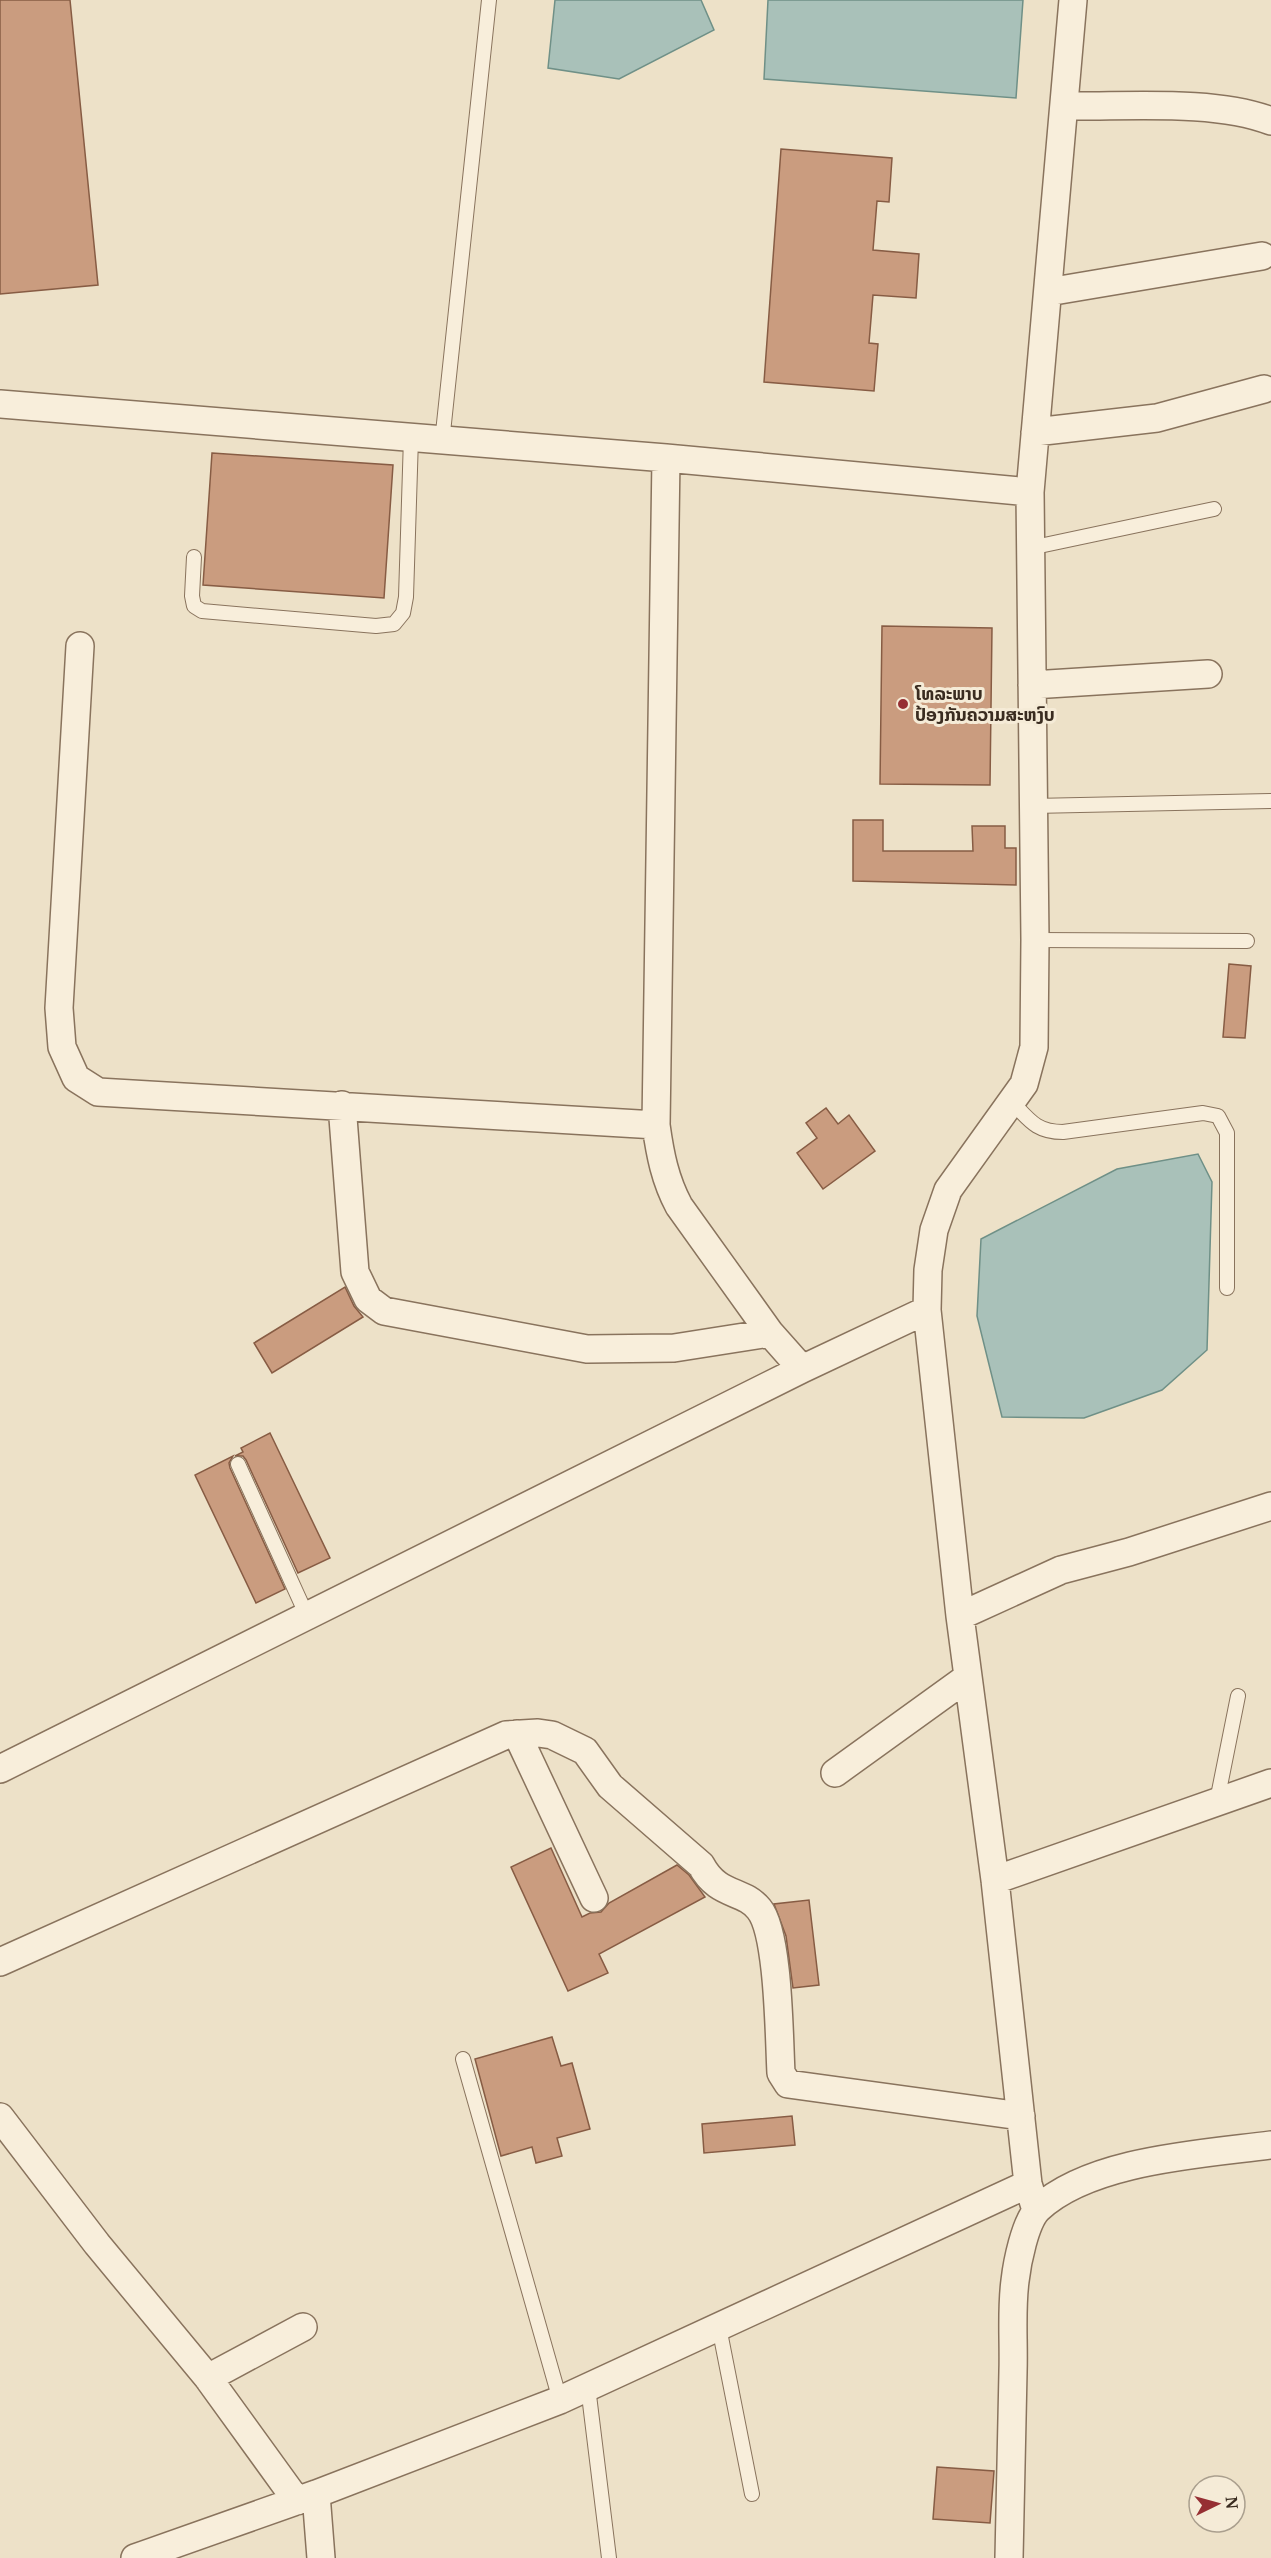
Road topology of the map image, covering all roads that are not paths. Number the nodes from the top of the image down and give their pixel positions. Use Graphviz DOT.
graph roads {
  1 [pos="489,0"];
  2 [pos="1074,0"];
  3 [pos="1064,106"];
  4 [pos="1271,121"];
  5 [pos="1262,256"];
  6 [pos="1048,292"];
  7 [pos="1264,389"];
  8 [pos="0,404"];
  9 [pos="1035,432"];
  10 [pos="411,438"];
  11 [pos="442,442"];
  12 [pos="666,458"];
  13 [pos="1030,492"];
  14 [pos="1214,509"];
  15 [pos="1030,548"];
  16 [pos="194,557"];
  17 [pos="81,646"];
  18 [pos="1208,674"];
  19 [pos="1032,685"];
  20 [pos="1270,801"];
  21 [pos="1033,806"];
  22 [pos="1035,940"];
  23 [pos="1247,941"];
  24 [pos="1012,1103"];
  25 [pos="342,1105"];
  26 [pos="656,1125"];
  27 [pos="1227,1288"];
  28 [pos="927,1310"];
  29 [pos="770,1333"];
  30 [pos="802,1369"];
  31 [pos="238,1464"];
  32 [pos="1271,1506"];
  33 [pos="307,1616"];
  34 [pos="960,1616"];
  35 [pos="968,1677"];
  36 [pos="1238,1696"];
  37 [pos="517,1734"];
  38 [pos="0,1769"];
  39 [pos="836,1773"];
  40 [pos="1271,1783"];
  41 [pos="1217,1801"];
  42 [pos="995,1880"];
  43 [pos="594,1898"];
  44 [pos="0,1962"];
  45 [pos="463,2059"];
  46 [pos="1020,2116"];
  47 [pos="0,2117"];
  48 [pos="1271,2145"];
  49 [pos="1028,2184"];
  50 [pos="1036,2210"];
  51 [pos="303,2327"];
  52 [pos="719,2327"];
  53 [pos="208,2378"];
  54 [pos="588,2387"];
  55 [pos="560,2400"];
  56 [pos="752,2493"];
  57 [pos="307,2497"];
  58 [pos="135,2558"];
  59 [pos="321,2558"];
  60 [pos="609,2558"];
  61 [pos="1009,2558"];
  1 -- 11 [label="lane"];
  2 -- 3 [label="street"];
  3 -- 4 [label="street"];
  3 -- 6 [label="street"];
  5 -- 6 [label="street"];
  6 -- 9 [label="street"];
  7 -- 9 [label="street"];
  8 -- 10 [label="street"];
  9 -- 13 [label="street"];
  10 -- 11 [label="street"];
  10 -- 16 [label="lane"];
  11 -- 12 [label="street"];
  12 -- 13 [label="street"];
  12 -- 26 [label="street"];
  13 -- 15 [label="street"];
  14 -- 15 [label="lane"];
  15 -- 19 [label="street"];
  17 -- 25 [label="street"];
  18 -- 19 [label="street"];
  19 -- 21 [label="street"];
  20 -- 21 [label="lane"];
  21 -- 22 [label="street"];
  22 -- 23 [label="lane"];
  22 -- 24 [label="street"];
  24 -- 27 [label="lane"];
  24 -- 28 [label="street"];
  25 -- 26 [label="street"];
  25 -- 29 [label="street"];
  26 -- 29 [label="street"];
  28 -- 30 [label="street"];
  28 -- 34 [label="street"];
  29 -- 30 [label="street"];
  30 -- 33 [label="street"];
  31 -- 33 [label="lane"];
  32 -- 34 [label="street"];
  33 -- 38 [label="street"];
  34 -- 35 [label="street"];
  35 -- 39 [label="street"];
  35 -- 42 [label="street"];
  36 -- 41 [label="lane"];
  37 -- 43 [label="street"];
  37 -- 44 [label="street"];
  37 -- 46 [label="street"];
  40 -- 41 [label="street"];
  41 -- 42 [label="street"];
  42 -- 46 [label="street"];
  45 -- 55 [label="lane"];
  46 -- 49 [label="street"];
  47 -- 53 [label="street"];
  48 -- 50 [label="street"];
  49 -- 50 [label="street"];
  49 -- 52 [label="street"];
  50 -- 61 [label="street"];
  51 -- 53 [label="street"];
  52 -- 54 [label="street"];
  52 -- 56 [label="lane"];
  53 -- 57 [label="street"];
  54 -- 55 [label="street"];
  54 -- 60 [label="lane"];
  55 -- 57 [label="street"];
  57 -- 58 [label="street"];
  57 -- 59 [label="street"];
}
